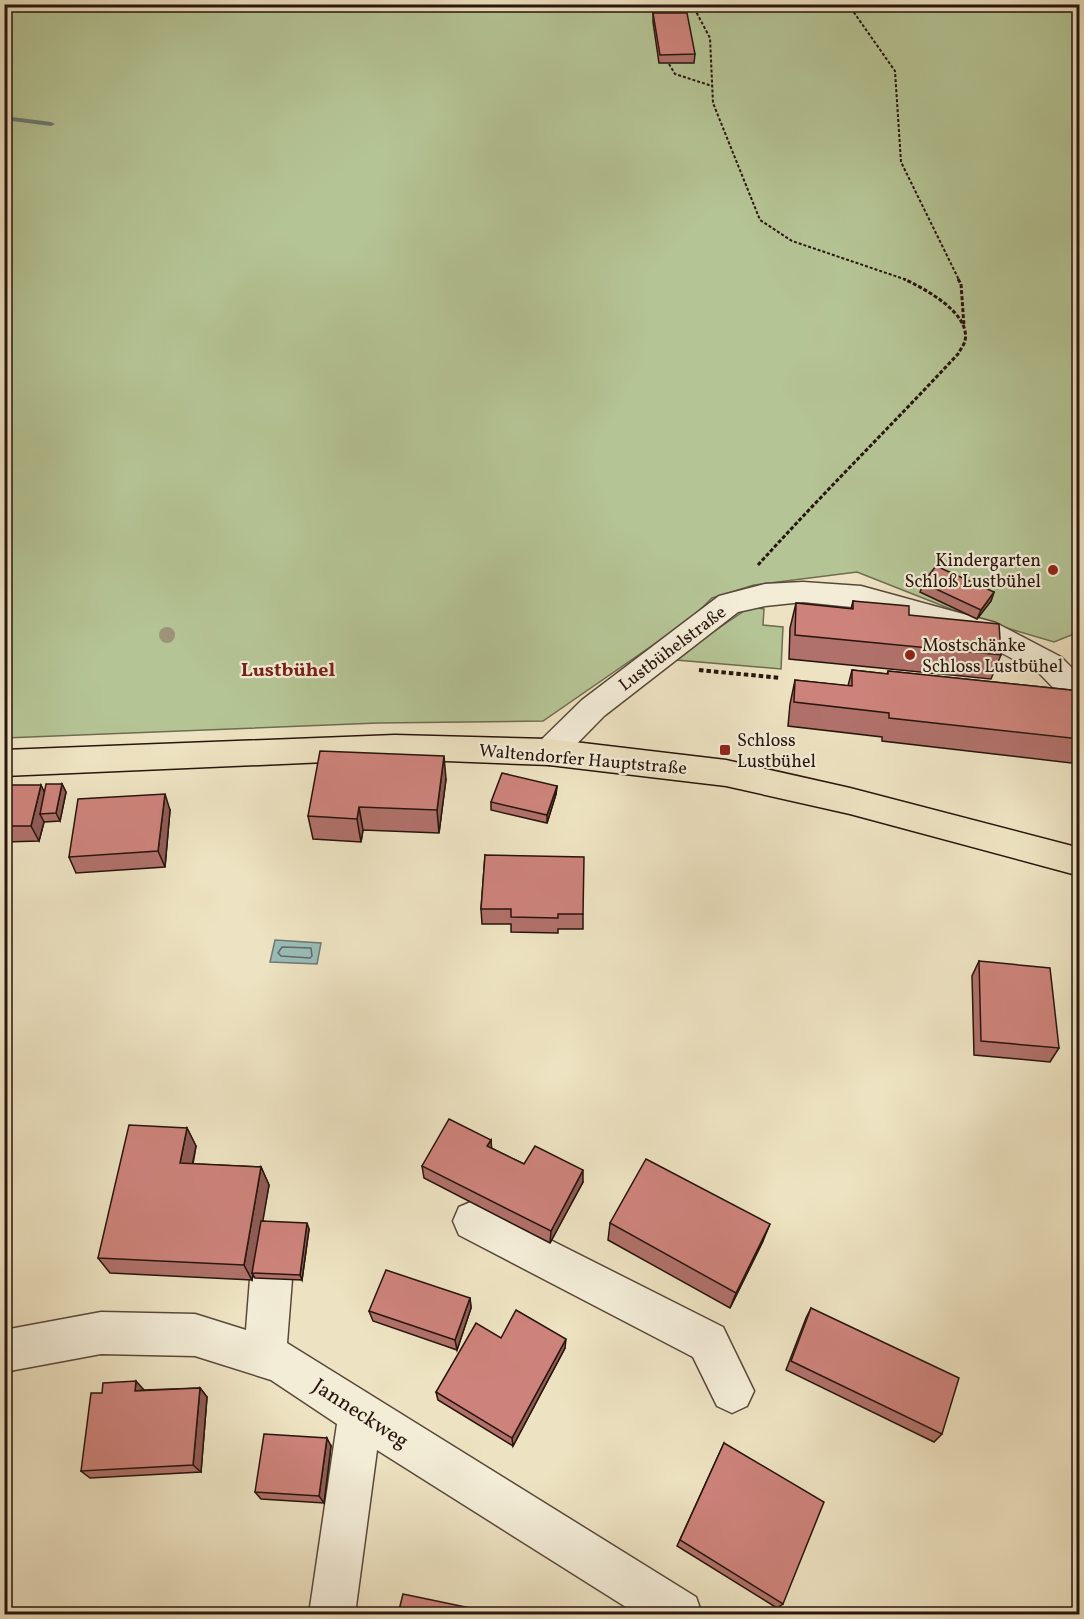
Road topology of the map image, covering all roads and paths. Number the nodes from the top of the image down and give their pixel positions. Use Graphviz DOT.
graph roads {
  1 [pos="692,4"];
  2 [pos="848,4"];
  3 [pos="669,64"];
  4 [pos="712,86"];
  5 [pos="964,328"];
  6 [pos="729,604"];
  7 [pos="654,662"];
  8 [pos="781,678"];
  9 [pos="1080,696"];
  10 [pos="549,753"];
  11 [pos="4,763"];
  12 [pos="1080,862"];
  13 [pos="473,1221"];
  14 [pos="271,1279"];
  15 [pos="4,1351"];
  16 [pos="265,1356"];
  17 [pos="732,1391"];
  18 [pos="360,1414"];
  19 [pos="332,1614"];
  20 [pos="680,1614"];
  1 -- 4 [label="path"];
  2 -- 5 [label="path"];
  3 -- 4 [label="path"];
  4 -- 5 [label="path"];
  5 -- 6 [label="path"];
  6 -- 7 [label="street, Lustbühelstraße"];
  6 -- 9 [label="street, Lustbühelstraße"];
  7 -- 8 [label="path"];
  7 -- 10 [label="street, Lustbühelstraße"];
  10 -- 11 [label="main road, Waltendorfer Hauptstraße"];
  10 -- 12 [label="main road, Waltendorfer Hauptstraße"];
  13 -- 17 [label="street"];
  14 -- 16 [label="street"];
  15 -- 16 [label="street, Janneckweg"];
  16 -- 18 [label="street, Janneckweg"];
  18 -- 19 [label="street"];
  18 -- 20 [label="street, Janneckweg"];
}
